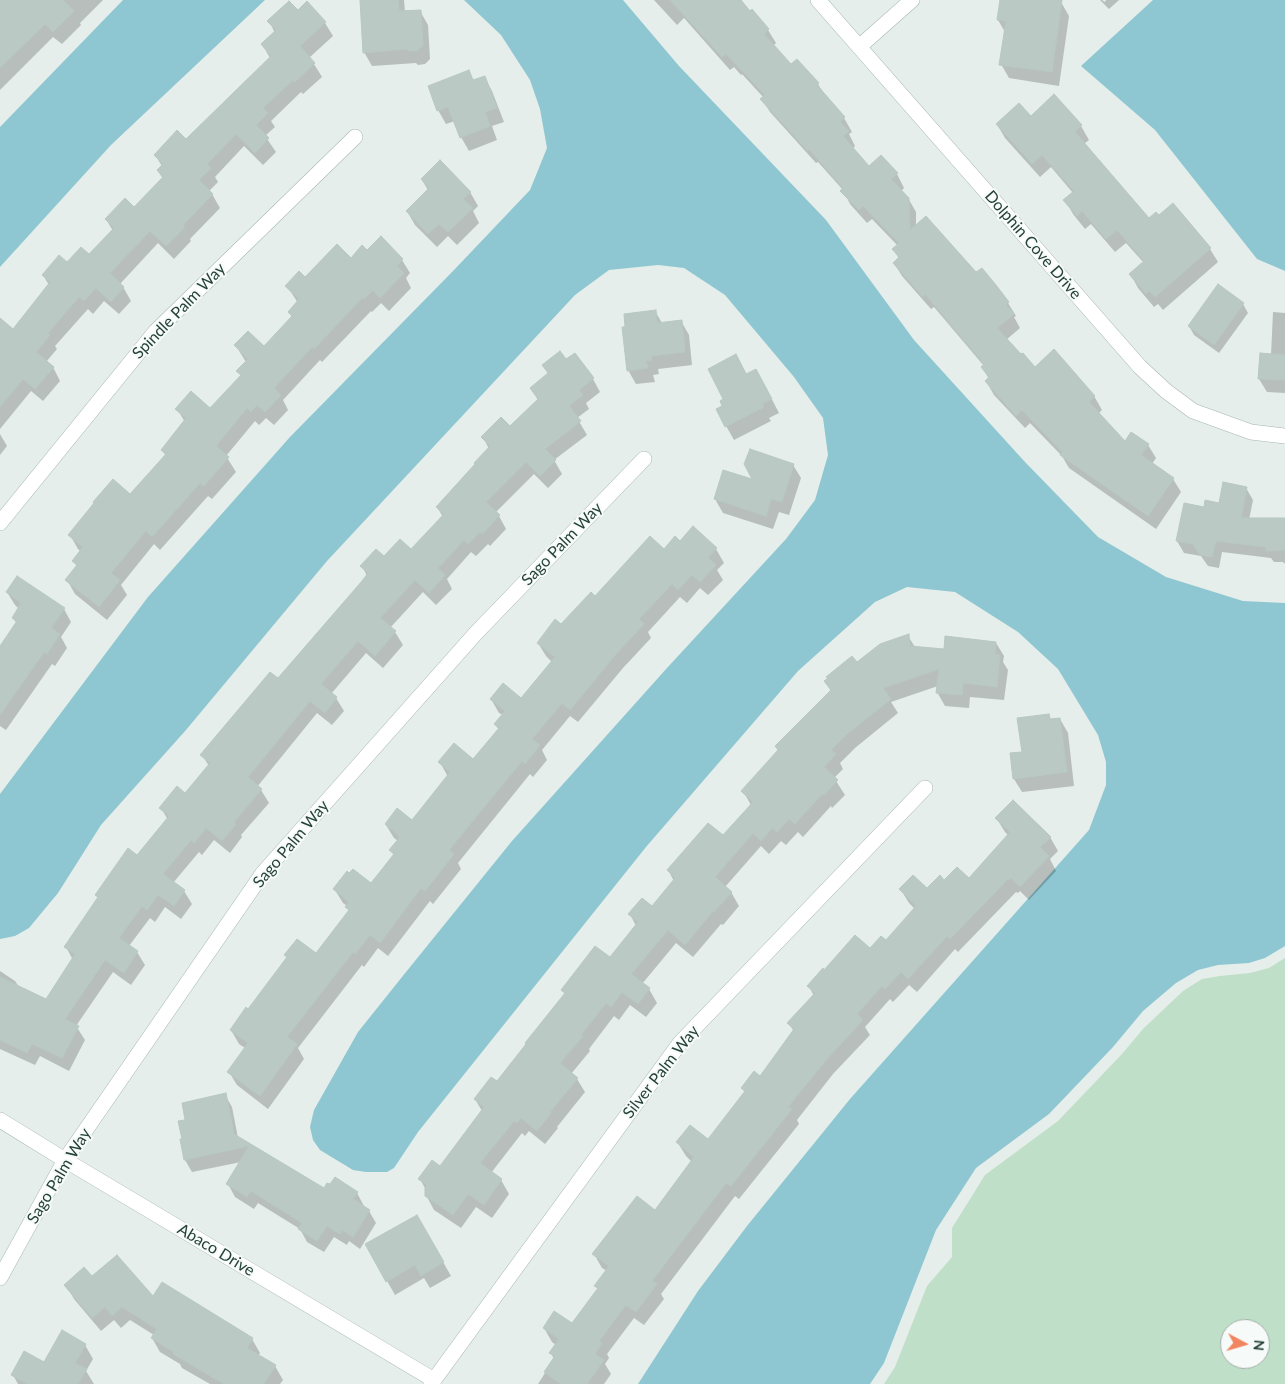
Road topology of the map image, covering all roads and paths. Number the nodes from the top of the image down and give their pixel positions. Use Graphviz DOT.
graph roads {
  1 [pos="818,0"];
  2 [pos="912,0"];
  3 [pos="859,47"];
  4 [pos="356,137"];
  5 [pos="1285,436"];
  6 [pos="644,459"];
  7 [pos="0,523"];
  8 [pos="925,788"];
  9 [pos="0,1120"];
  10 [pos="65,1160"];
  11 [pos="0,1278"];
  12 [pos="432,1382"];
  1 -- 3 [label="street, Dolphin Cove Drive"];
  2 -- 3 [label="street"];
  3 -- 5 [label="street, Dolphin Cove Drive"];
  4 -- 7 [label="street, Spindle Palm Way"];
  6 -- 10 [label="street, Sago Palm Way"];
  8 -- 12 [label="street, Silver Palm Way"];
  9 -- 10 [label="street, Abaco Drive"];
  10 -- 11 [label="street, Sago Palm Way"];
  10 -- 12 [label="street, Abaco Drive"];
}
